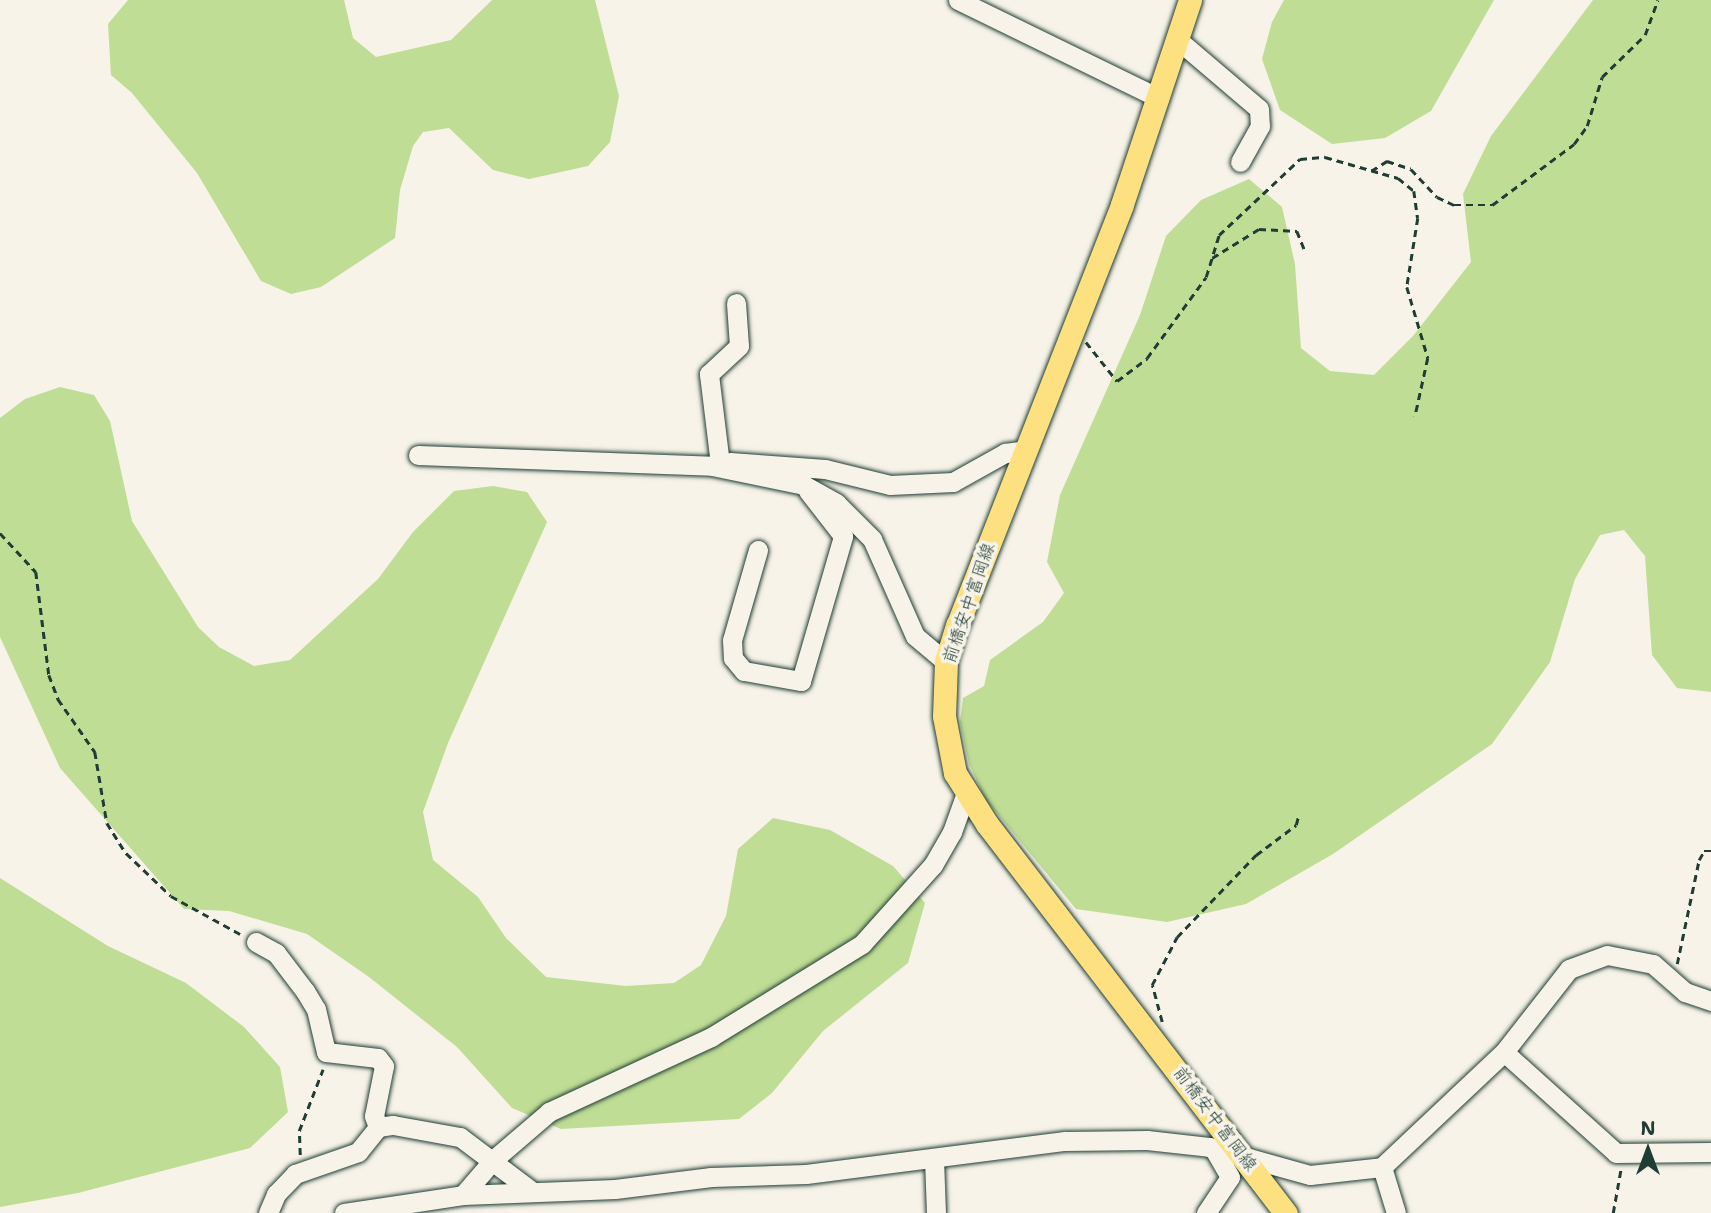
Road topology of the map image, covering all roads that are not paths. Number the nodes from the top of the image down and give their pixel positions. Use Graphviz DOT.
graph roads {
  1 [pos="958,0"];
  2 [pos="1190,0"];
  3 [pos="1178,40"];
  4 [pos="1159,99"];
  5 [pos="1240,162"];
  6 [pos="736,303"];
  7 [pos="1026,450"];
  8 [pos="418,455"];
  9 [pos="716,465"];
  10 [pos="804,485"];
  11 [pos="758,550"];
  12 [pos="946,662"];
  13 [pos="966,793"];
  14 [pos="256,942"];
  15 [pos="1711,1001"];
  16 [pos="1504,1052"];
  17 [pos="378,1127"];
  18 [pos="1214,1149"];
  19 [pos="1711,1152"];
  20 [pos="1243,1157"];
  21 [pos="934,1159"];
  22 [pos="492,1160"];
  23 [pos="1382,1167"];
  24 [pos="533,1192"];
  25 [pos="463,1201"];
  26 [pos="268,1213"];
  27 [pos="344,1213"];
  28 [pos="936,1213"];
  29 [pos="1206,1213"];
  30 [pos="1286,1213"];
  31 [pos="1395,1213"];
  1 -- 4 [label="street"];
  2 -- 3 [label="main road, 前橋安中富岡線"];
  3 -- 4 [label="main road, 前橋安中富岡線"];
  3 -- 5 [label="street"];
  4 -- 7 [label="main road, 前橋安中富岡線"];
  6 -- 9 [label="street"];
  7 -- 9 [label="street"];
  7 -- 12 [label="main road, 前橋安中富岡線"];
  8 -- 9 [label="street"];
  9 -- 10 [label="street"];
  10 -- 11 [label="street"];
  10 -- 12 [label="street"];
  12 -- 13 [label="main road, 前橋安中富岡線"];
  13 -- 20 [label="main road, 前橋安中富岡線"];
  13 -- 22 [label="street"];
  14 -- 17 [label="street"];
  15 -- 16 [label="street"];
  16 -- 19 [label="street"];
  16 -- 23 [label="street"];
  17 -- 22 [label="street"];
  17 -- 26 [label="street"];
  18 -- 20 [label="street"];
  18 -- 21 [label="street"];
  18 -- 29 [label="street"];
  20 -- 23 [label="street"];
  20 -- 30 [label="main road, 前橋安中富岡線"];
  21 -- 24 [label="street"];
  21 -- 28 [label="street"];
  22 -- 24 [label="street"];
  22 -- 25 [label="street"];
  23 -- 31 [label="street"];
  24 -- 25 [label="street"];
  25 -- 27 [label="street"];
}
